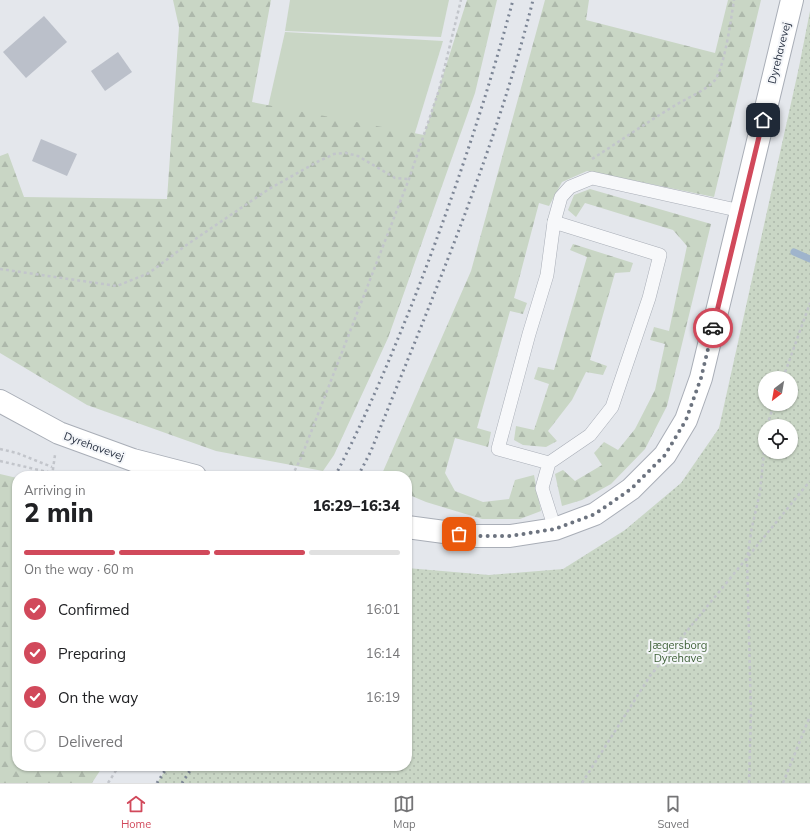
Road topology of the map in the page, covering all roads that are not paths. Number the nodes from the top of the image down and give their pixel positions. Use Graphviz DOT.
graph roads {
  1 [pos="792,0"];
  2 [pos="741,211"];
  3 [pos="554,222"];
  4 [pos="0,401"];
  5 [pos="549,463"];
  6 [pos="176,471"];
  7 [pos="412,528"];
  8 [pos="555,529"];
  1 -- 2 [label="street, Dyrehavevej"];
  2 -- 3 [label="lane"];
  2 -- 8 [label="street, Dyrehavevej"];
  3 -- 5 [label="lane"];
  3 -- 5 [label="lane"];
  4 -- 6 [label="street, Dyrehavevej"];
  5 -- 8 [label="lane"];
  7 -- 8 [label="street, Dyrehavevej"];
}
